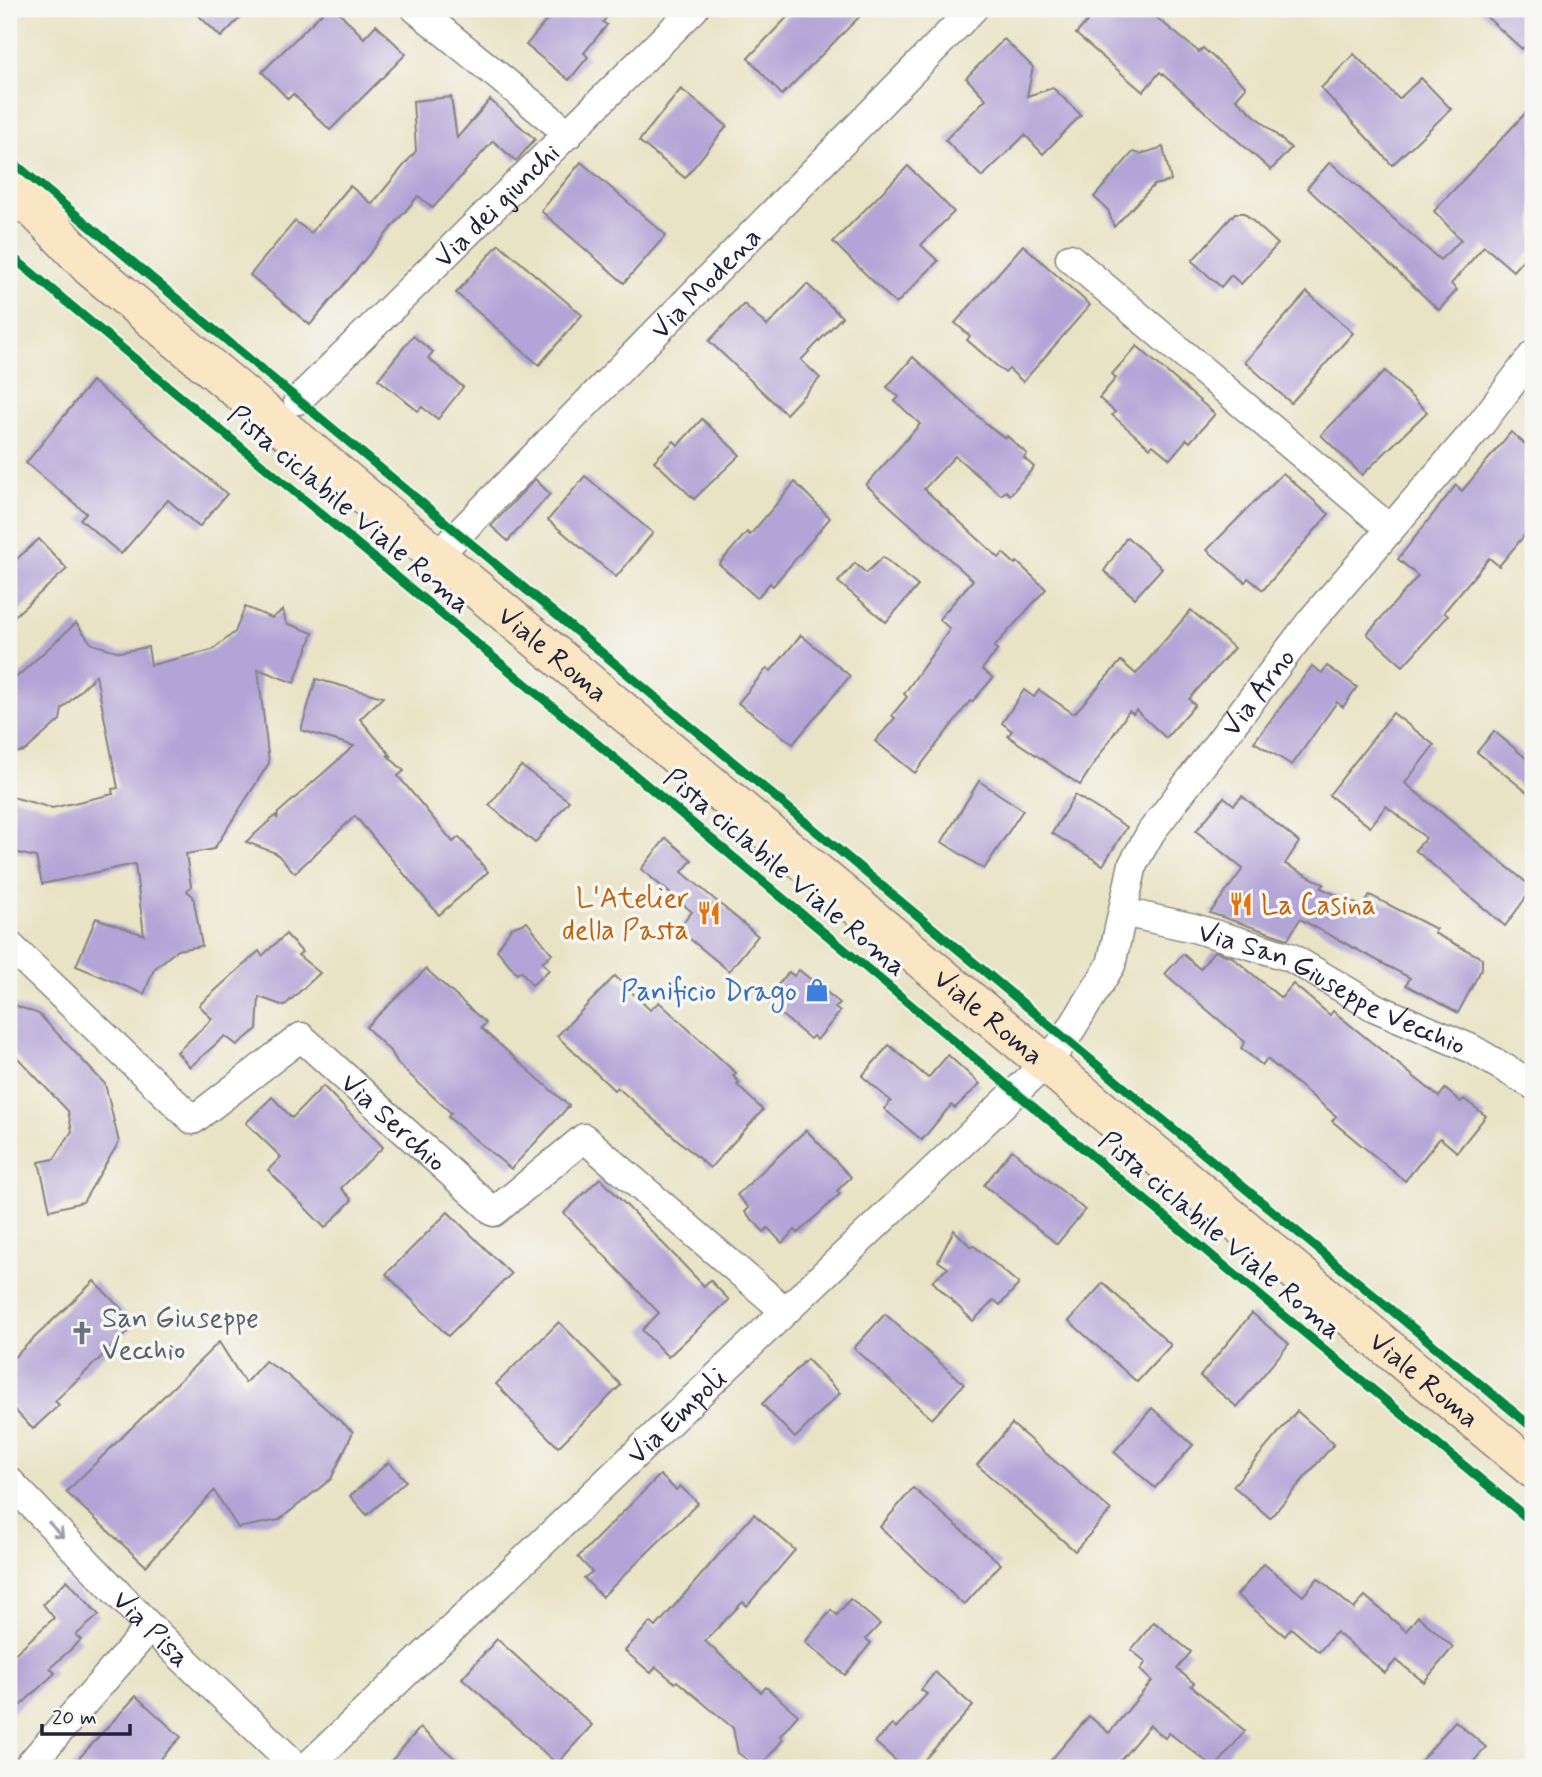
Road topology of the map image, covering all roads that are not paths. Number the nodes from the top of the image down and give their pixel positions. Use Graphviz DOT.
graph roads {
  1 [pos="416,9"];
  2 [pos="694,9"];
  3 [pos="973,9"];
  4 [pos="569,134"];
  5 [pos="9,189"];
  6 [pos="9,220"];
  7 [pos="1070,258"];
  8 [pos="91,268"];
  9 [pos="1533,355"];
  10 [pos="298,400"];
  11 [pos="1390,529"];
  12 [pos="437,556"];
  13 [pos="1123,912"];
  14 [pos="9,945"];
  15 [pos="1046,1063"];
  16 [pos="1533,1086"];
  17 [pos="784,1310"];
  18 [pos="1533,1469"];
  19 [pos="9,1481"];
  20 [pos="150,1627"];
  21 [pos="27,1768"];
  22 [pos="298,1768"];
  23 [pos="306,1768"];
  1 -- 4 [label="street"];
  2 -- 4 [label="street, Via dei giunchi"];
  3 -- 12 [label="street, Via Modena"];
  4 -- 10 [label="street, Via dei giunchi"];
  5 -- 8 [label="main road, Viale Roma"];
  6 -- 8 [label="main road, Viale Roma"];
  7 -- 11 [label="street"];
  8 -- 12 [label="main road, Viale Roma"];
  9 -- 11 [label="street, Via Arno"];
  11 -- 13 [label="street, Via Arno"];
  12 -- 15 [label="main road, Viale Roma"];
  13 -- 15 [label="street, Via Arno"];
  13 -- 16 [label="street, Via San Giuseppe Vecchio"];
  14 -- 17 [label="street, Via Serchio"];
  15 -- 17 [label="street, Via Empoli"];
  15 -- 18 [label="main road, Viale Roma"];
  17 -- 23 [label="street, Via Empoli"];
  19 -- 20 [label="street, Via Pisa, one-way"];
  20 -- 21 [label="street"];
  20 -- 22 [label="street, Via Pisa"];
}
